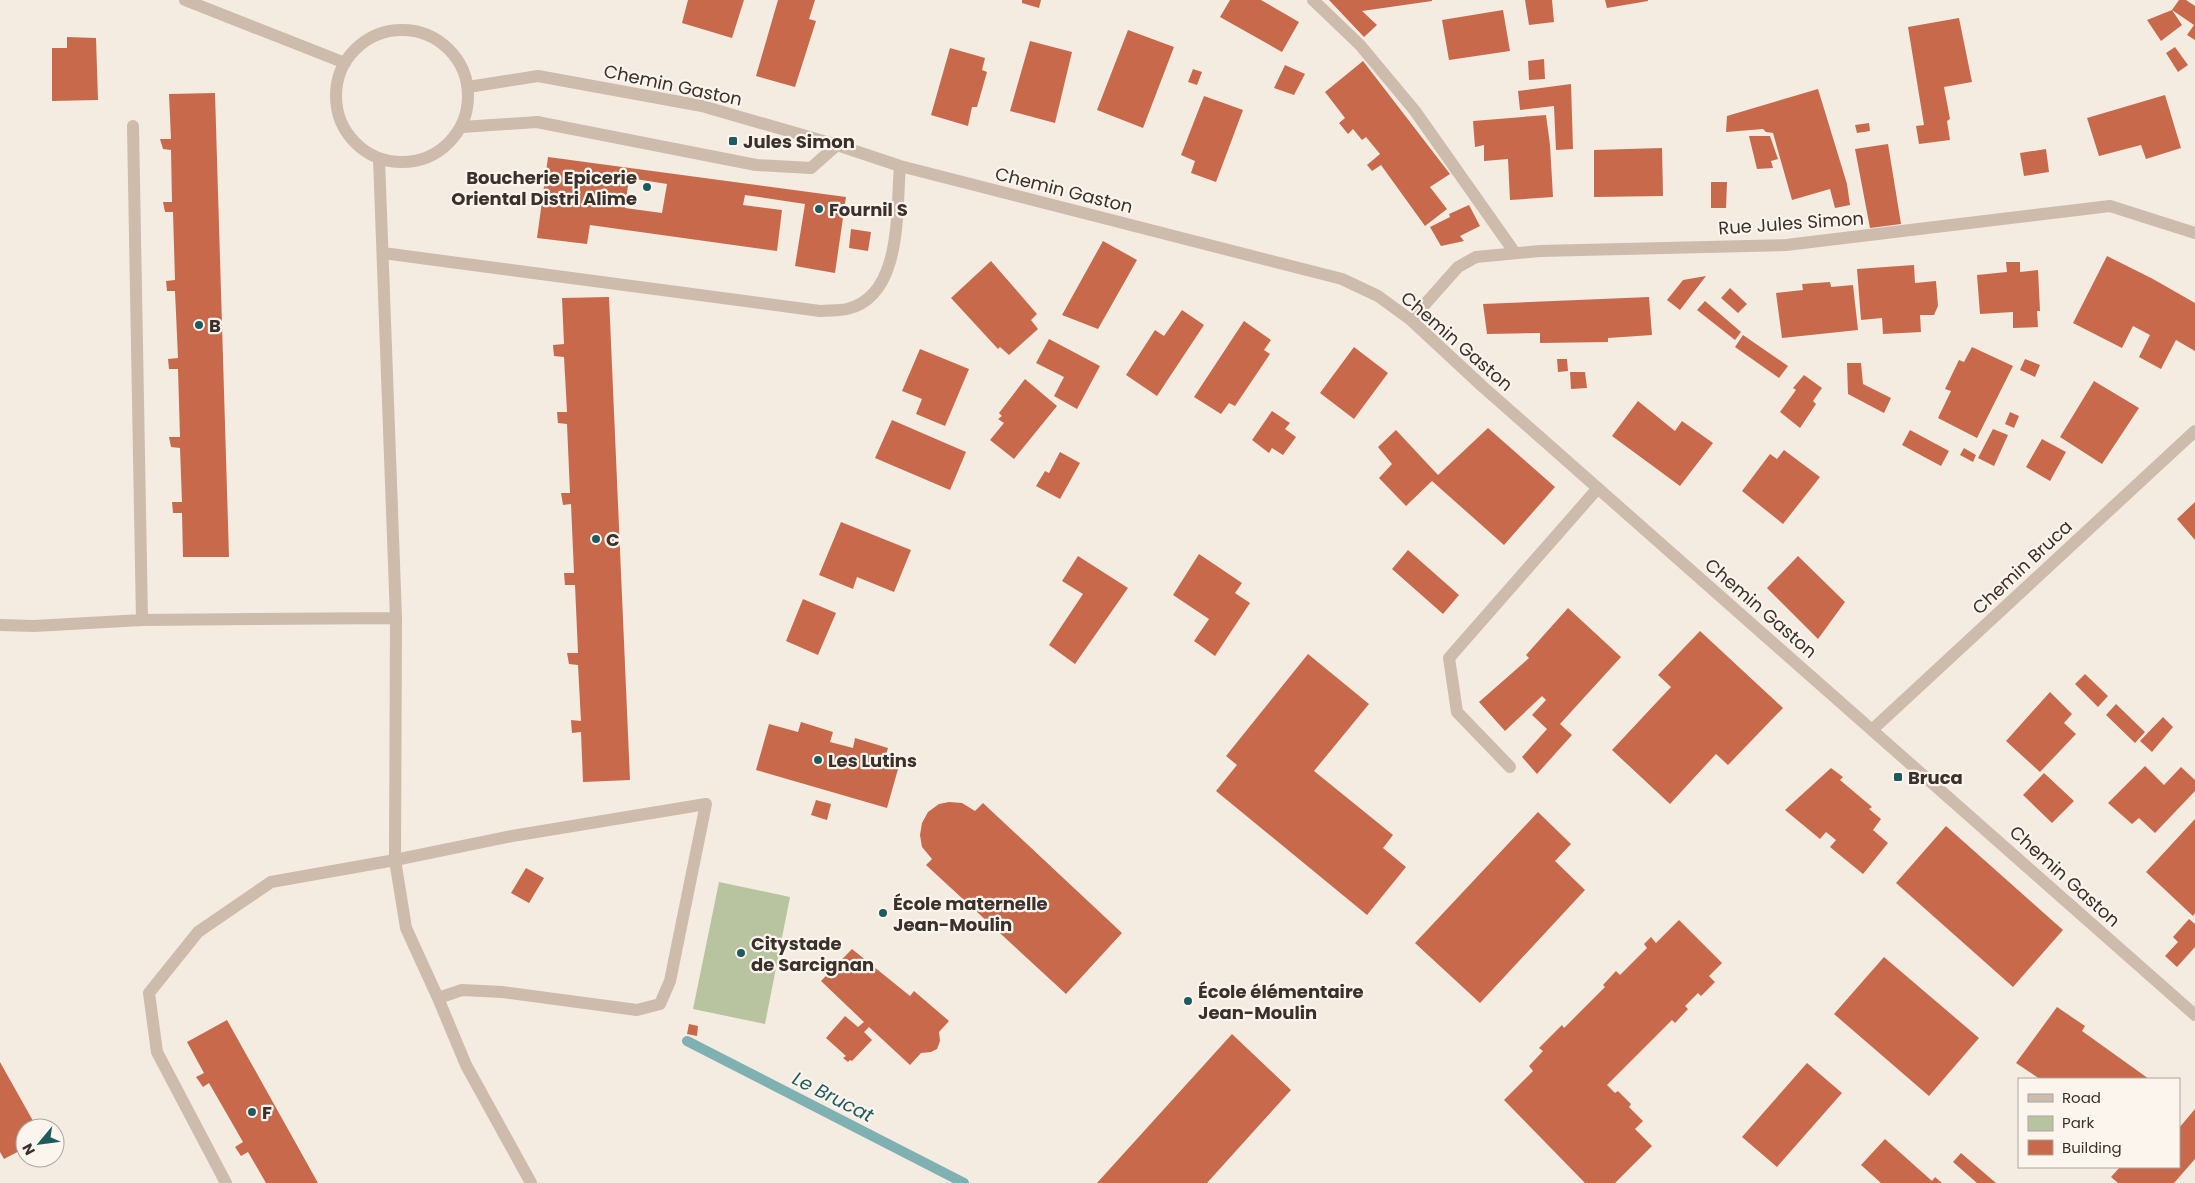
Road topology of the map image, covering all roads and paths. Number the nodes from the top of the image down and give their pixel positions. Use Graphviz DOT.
graph roads {
  1 [pos="185,0"];
  2 [pos="1313,0"];
  3 [pos="344,63"];
  4 [pos="468,87"];
  5 [pos="134,126"];
  6 [pos="462,127"];
  7 [pos="837,145"];
  8 [pos="380,159"];
  9 [pos="900,166"];
  10 [pos="2195,233"];
  11 [pos="383,253"];
  12 [pos="1515,254"];
  13 [pos="1411,320"];
  14 [pos="2195,431"];
  15 [pos="1598,488"];
  16 [pos="396,618"];
  17 [pos="142,620"];
  18 [pos="0,625"];
  19 [pos="1873,730"];
  20 [pos="1510,767"];
  21 [pos="395,860"];
  22 [pos="438,998"];
  23 [pos="2195,1015"];
  24 [pos="226,1183"];
  25 [pos="531,1183"];
  1 -- 3 [label="street"];
  2 -- 12 [label="street"];
  3 -- 4 [label="street"];
  3 -- 8 [label="street"];
  4 -- 6 [label="street"];
  4 -- 7 [label="street, Chemin Gaston"];
  5 -- 17 [label="street"];
  6 -- 7 [label="street"];
  6 -- 8 [label="street"];
  7 -- 9 [label="street, Chemin Gaston"];
  8 -- 11 [label="street"];
  9 -- 11 [label="street"];
  9 -- 13 [label="street, Chemin Gaston"];
  10 -- 12 [label="street, Rue Jules Simon"];
  11 -- 16 [label="street"];
  12 -- 13 [label="street, Rue Jules Simon"];
  13 -- 15 [label="street, Chemin Gaston"];
  14 -- 19 [label="street, Chemin Bruca"];
  15 -- 19 [label="street, Chemin Gaston"];
  15 -- 20 [label="street"];
  16 -- 17 [label="street"];
  16 -- 21 [label="street"];
  17 -- 18 [label="street"];
  19 -- 23 [label="street, Chemin Gaston"];
  21 -- 22 [label="street"];
  21 -- 22 [label="street"];
  21 -- 24 [label="street"];
  22 -- 25 [label="street"];
}
